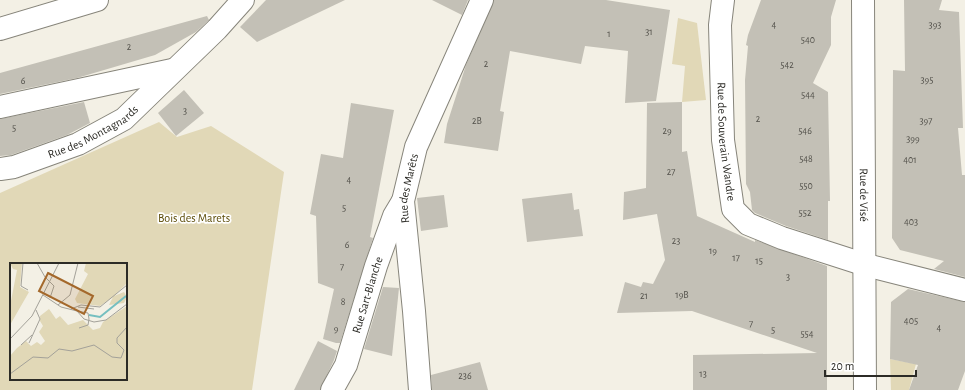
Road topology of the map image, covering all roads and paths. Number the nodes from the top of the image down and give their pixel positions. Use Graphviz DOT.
graph roads {
  1 [pos="97,0"];
  2 [pos="243,0"];
  3 [pos="482,0"];
  4 [pos="724,0"];
  5 [pos="863,0"];
  6 [pos="0,29"];
  7 [pos="172,70"];
  8 [pos="0,107"];
  9 [pos="0,169"];
  10 [pos="403,200"];
  11 [pos="866,266"];
  12 [pos="965,290"];
  13 [pos="332,390"];
  14 [pos="420,390"];
  15 [pos="865,390"];
  1 -- 6 [label="street"];
  2 -- 7 [label="street, Rue des Montagnards"];
  3 -- 10 [label="street, Rue des Marêts"];
  4 -- 11 [label="street, Rue de Souverain Wandre"];
  5 -- 11 [label="street, Rue de Visé"];
  7 -- 8 [label="street"];
  7 -- 9 [label="street, Rue des Montagnards"];
  10 -- 13 [label="street, Rue Sart-Blanche"];
  10 -- 14 [label="street, Rue des Marêts"];
  11 -- 12 [label="street, Rue de Souverain Wandre"];
  11 -- 15 [label="street, Rue de Visé"];
}
